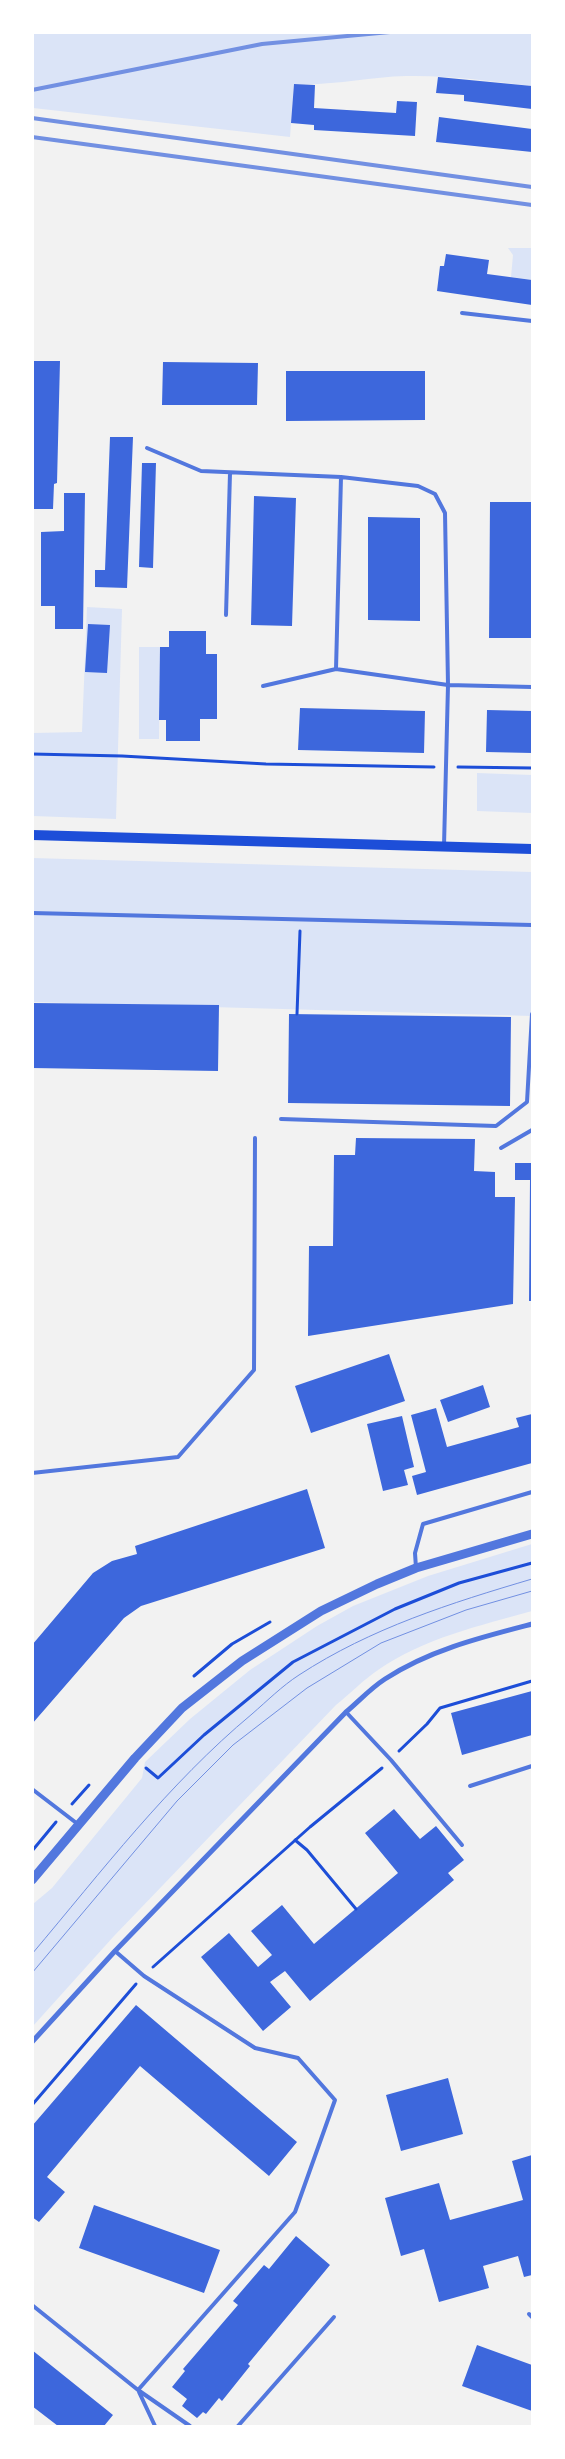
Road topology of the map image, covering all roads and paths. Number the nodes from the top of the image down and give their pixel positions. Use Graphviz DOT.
graph roads {
  1 [pos="462,313"];
  2 [pos="532,321"];
  3 [pos="147,448"];
  4 [pos="230,472"];
  5 [pos="342,477"];
  6 [pos="226,615"];
  7 [pos="336,669"];
  8 [pos="448,685"];
  9 [pos="263,686"];
  10 [pos="532,686"];
  11 [pos="32,754"];
  12 [pos="446,767"];
  13 [pos="532,768"];
  14 [pos="32,835"];
  15 [pos="444,846"];
  16 [pos="532,849"];
  17 [pos="32,913"];
  18 [pos="301,921"];
  19 [pos="532,925"];
  20 [pos="297,1014"];
  21 [pos="532,1014"];
  22 [pos="281,1119"];
  23 [pos="532,1130"];
  24 [pos="255,1138"];
  25 [pos="501,1148"];
  26 [pos="32,1474"];
  27 [pos="532,1492"];
  28 [pos="532,1534"];
  29 [pos="532,1563"];
  30 [pos="416,1568"];
  31 [pos="532,1624"];
  32 [pos="532,1681"];
  33 [pos="346,1712"];
  34 [pos="391,1760"];
  35 [pos="532,1766"];
  36 [pos="158,1778"];
  37 [pos="470,1786"];
  38 [pos="32,1788"];
  39 [pos="79,1825"];
  40 [pos="295,1840"];
  41 [pos="462,1845"];
  42 [pos="264,1868"];
  43 [pos="32,1880"];
  44 [pos="356,1909"];
  45 [pos="114,1951"];
  46 [pos="32,2042"];
  47 [pos="32,2305"];
  48 [pos="334,2316"];
  49 [pos="138,2390"];
  50 [pos="155,2426"];
  51 [pos="190,2426"];
  52 [pos="238,2426"];
  1 -- 2 [label="lane"];
  3 -- 4 [label="lane"];
  4 -- 5 [label="lane"];
  4 -- 6 [label="lane"];
  5 -- 7 [label="lane"];
  5 -- 8 [label="lane"];
  7 -- 8 [label="lane"];
  7 -- 9 [label="lane"];
  8 -- 10 [label="lane"];
  8 -- 12 [label="lane"];
  11 -- 12 [label="path"];
  12 -- 13 [label="path"];
  12 -- 15 [label="lane"];
  14 -- 15 [label="main road"];
  15 -- 16 [label="main road"];
  17 -- 18 [label="lane"];
  18 -- 19 [label="lane"];
  18 -- 20 [label="path"];
  21 -- 22 [label="lane"];
  23 -- 25 [label="lane"];
  24 -- 26 [label="lane"];
  27 -- 30 [label="lane"];
  28 -- 30 [label="street"];
  29 -- 36 [label="path"];
  30 -- 39 [label="street"];
  31 -- 33 [label="street"];
  32 -- 34 [label="path"];
  33 -- 34 [label="lane"];
  33 -- 45 [label="street"];
  34 -- 40 [label="path"];
  34 -- 41 [label="lane"];
  35 -- 37 [label="lane"];
  38 -- 39 [label="lane"];
  39 -- 43 [label="street"];
  40 -- 42 [label="path"];
  40 -- 44 [label="path"];
  45 -- 46 [label="street"];
  45 -- 49 [label="lane"];
  47 -- 49 [label="lane"];
  48 -- 52 [label="lane"];
  49 -- 50 [label="lane"];
  49 -- 51 [label="lane"];
}
